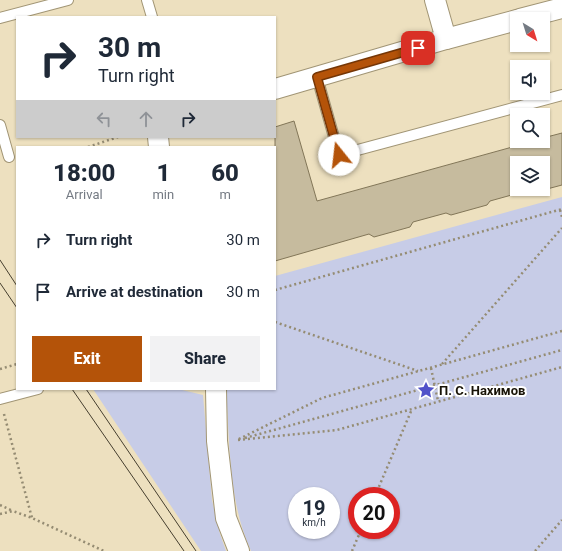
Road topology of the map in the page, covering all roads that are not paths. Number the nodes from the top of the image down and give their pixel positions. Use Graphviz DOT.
graph roads {
  1 [pos="68,0"];
  2 [pos="147,0"];
  3 [pos="435,0"];
  4 [pos="562,8"];
  5 [pos="547,12"];
  6 [pos="152,16"];
  7 [pos="0,18"];
  8 [pos="510,22"];
  9 [pos="446,39"];
  10 [pos="317,77"];
  11 [pos="276,89"];
  12 [pos="562,95"];
  13 [pos="0,125"];
  14 [pos="9,157"];
  15 [pos="35,390"];
  16 [pos="216,390"];
  17 [pos="1,403"];
  18 [pos="238,551"];
  1 -- 7 [label="lane"];
  2 -- 6 [label="lane"];
  3 -- 9 [label="street"];
  4 -- 5 [label="street"];
  8 -- 9 [label="street"];
  9 -- 10 [label="street"];
  10 -- 11 [label="street"];
  10 -- 12 [label="lane"];
  13 -- 14 [label="lane"];
  15 -- 17 [label="lane"];
  16 -- 18 [label="street"];
}
